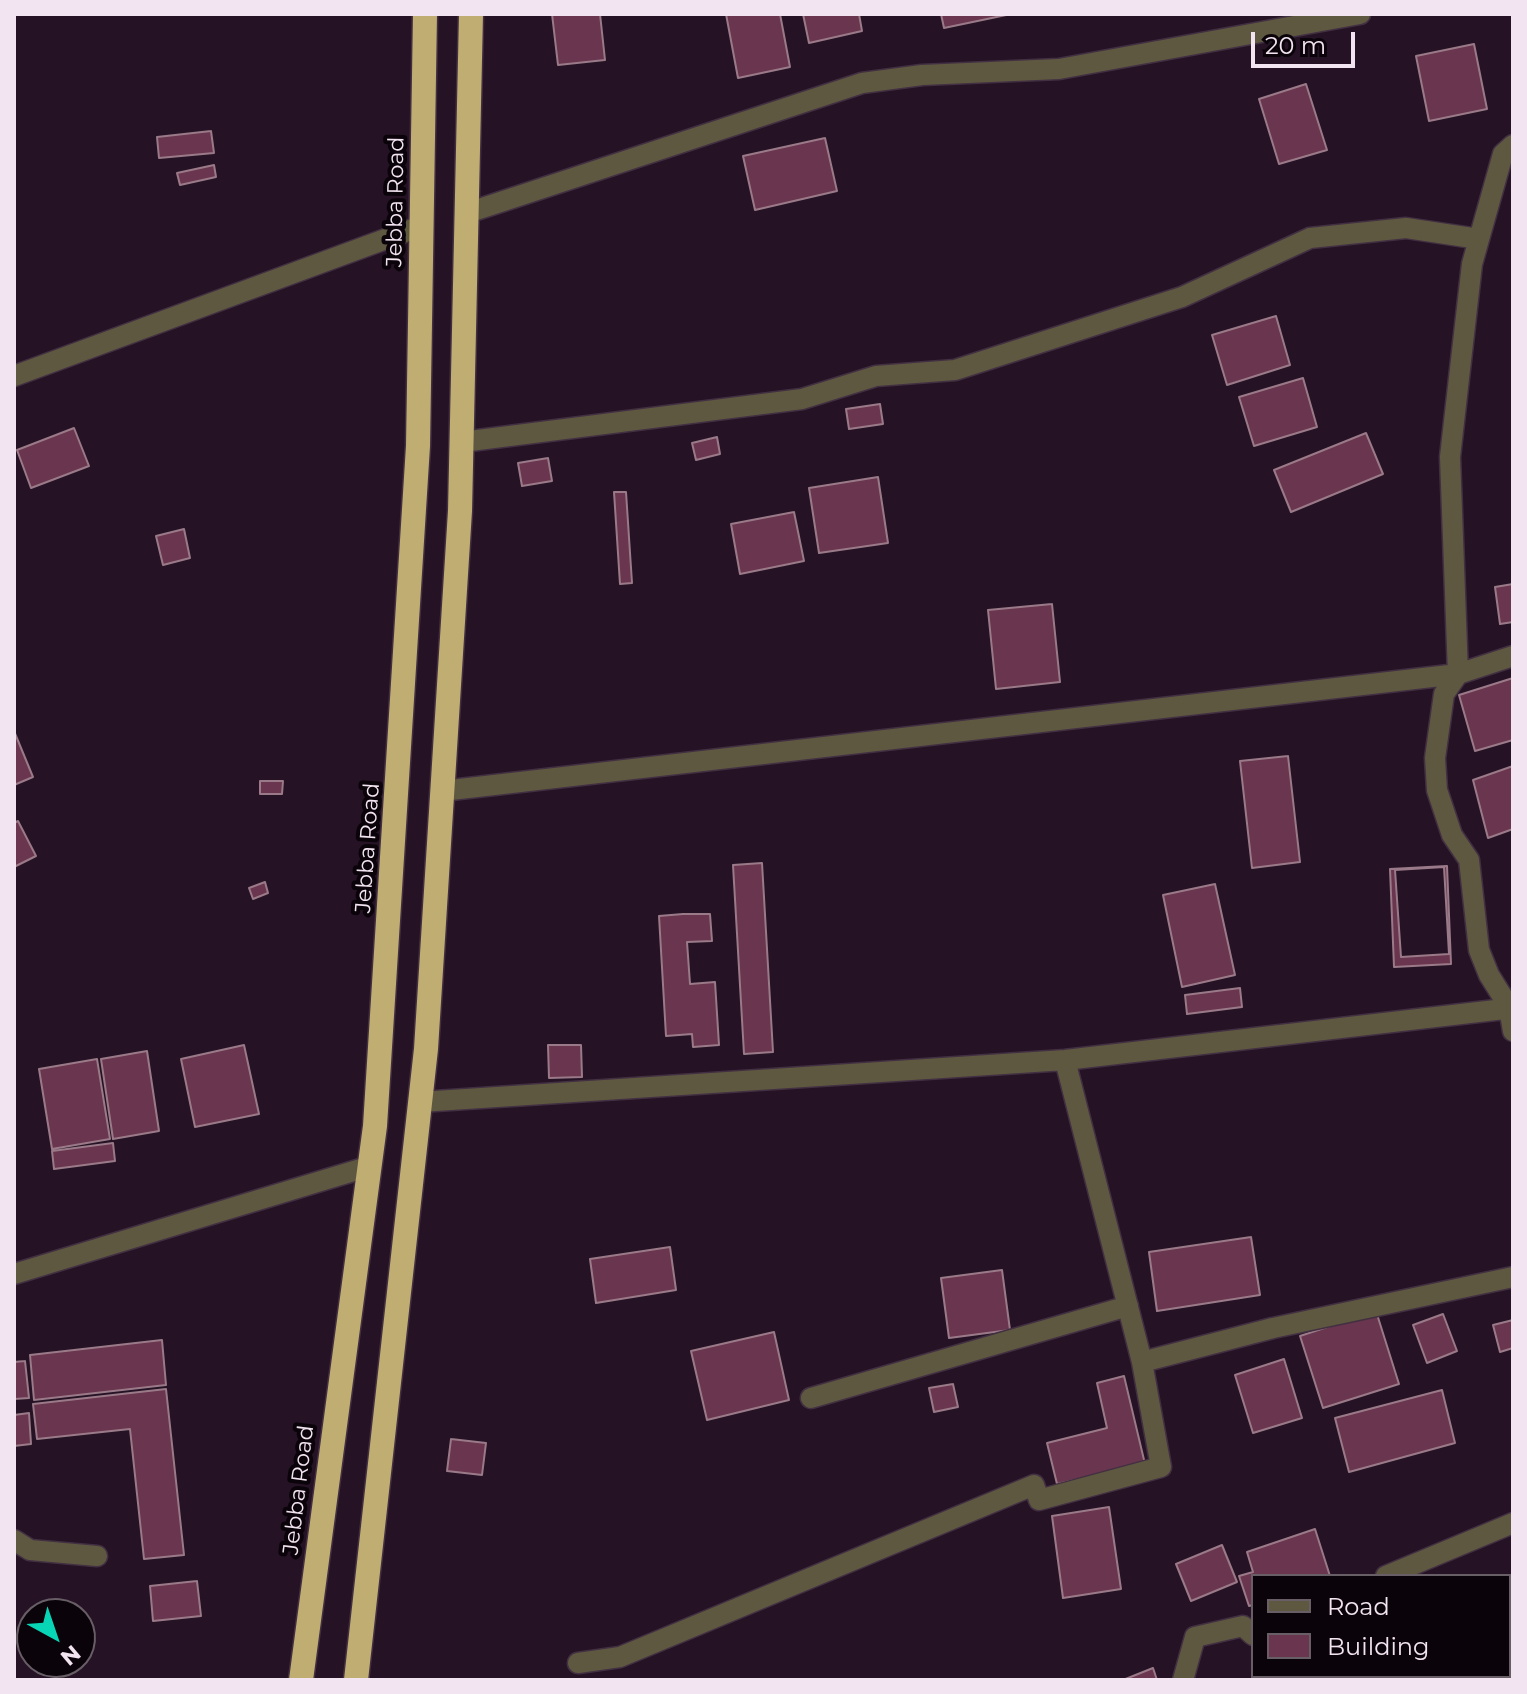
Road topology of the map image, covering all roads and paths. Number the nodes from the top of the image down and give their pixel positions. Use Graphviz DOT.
graph roads {
  1 [pos="425,14"];
  2 [pos="471,14"];
  3 [pos="1360,14"];
  4 [pos="1513,145"];
  5 [pos="467,213"];
  6 [pos="421,226"];
  7 [pos="1479,239"];
  8 [pos="14,376"];
  9 [pos="462,442"];
  10 [pos="1513,656"];
  11 [pos="1458,674"];
  12 [pos="442,791"];
  13 [pos="1511,1008"];
  14 [pos="1513,1031"];
  15 [pos="1065,1060"];
  16 [pos="420,1102"];
  17 [pos="367,1167"];
  18 [pos="14,1264"];
  19 [pos="14,1274"];
  20 [pos="1513,1277"];
  21 [pos="1128,1306"];
  22 [pos="1142,1362"];
  23 [pos="811,1398"];
  24 [pos="1513,1523"];
  25 [pos="14,1540"];
  26 [pos="97,1556"];
  27 [pos="1391,1574"];
  28 [pos="1251,1633"];
  29 [pos="578,1663"];
  30 [pos="301,1680"];
  31 [pos="356,1680"];
  32 [pos="1183,1680"];
  1 -- 6 [label="highway, Jebba Road"];
  2 -- 5 [label="highway"];
  3 -- 5 [label="street"];
  4 -- 7 [label="street"];
  5 -- 9 [label="highway"];
  6 -- 8 [label="street"];
  6 -- 17 [label="highway, Jebba Road"];
  7 -- 9 [label="street"];
  7 -- 11 [label="street"];
  9 -- 12 [label="highway"];
  10 -- 11 [label="street"];
  11 -- 12 [label="street"];
  11 -- 13 [label="street"];
  12 -- 16 [label="highway"];
  13 -- 14 [label="street"];
  13 -- 15 [label="street"];
  15 -- 16 [label="street"];
  15 -- 21 [label="street"];
  16 -- 31 [label="highway"];
  17 -- 19 [label="street"];
  17 -- 30 [label="highway, Jebba Road"];
  18 -- 19 [label="street"];
  20 -- 22 [label="street"];
  21 -- 22 [label="street"];
  21 -- 23 [label="street"];
  22 -- 29 [label="street"];
  24 -- 27 [label="street"];
  25 -- 26 [label="street"];
  28 -- 32 [label="street"];
}
